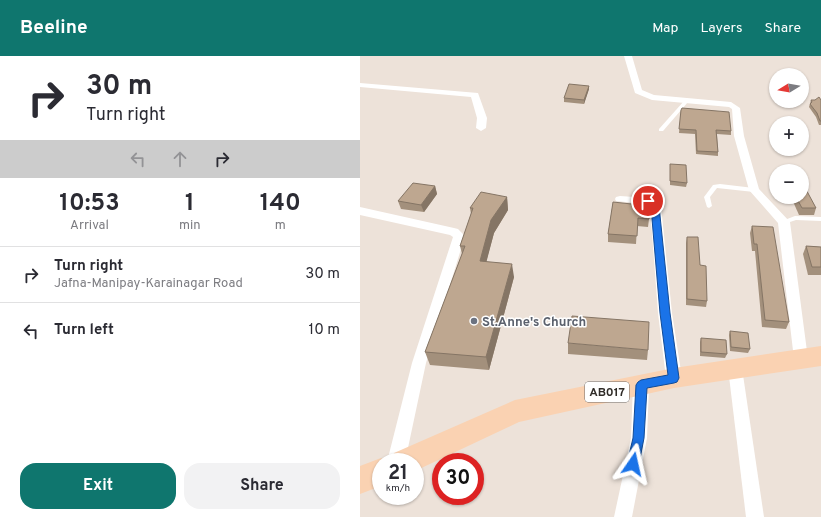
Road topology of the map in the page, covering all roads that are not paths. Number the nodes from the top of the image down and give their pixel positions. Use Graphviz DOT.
graph roads {
  1 [pos="628,56"];
  2 [pos="360,85"];
  3 [pos="686,102"];
  4 [pos="481,128"];
  5 [pos="661,130"];
  6 [pos="754,190"];
  7 [pos="620,199"];
  8 [pos="709,206"];
  9 [pos="360,211"];
  10 [pos="821,218"];
  11 [pos="784,222"];
  12 [pos="811,358"];
  13 [pos="735,368"];
  14 [pos="674,378"];
  15 [pos="641,385"];
  16 [pos="398,453"];
  17 [pos="423,453"];
  18 [pos="372,475"];
  19 [pos="360,480"];
  20 [pos="623,517"];
  21 [pos="755,517"];
  1 -- 3 [label="street"];
  2 -- 4 [label="street"];
  3 -- 5 [label="lane"];
  3 -- 6 [label="street"];
  6 -- 8 [label="lane"];
  6 -- 11 [label="street"];
  7 -- 14 [label="street"];
  9 -- 16 [label="street"];
  10 -- 11 [label="lane"];
  11 -- 12 [label="street"];
  12 -- 13 [label="main road, AB017"];
  13 -- 14 [label="main road, AB017"];
  13 -- 21 [label="street"];
  14 -- 15 [label="main road, AB017"];
  15 -- 17 [label="main road, AB017"];
  15 -- 20 [label="street"];
  18 -- 19 [label="main road"];
}
